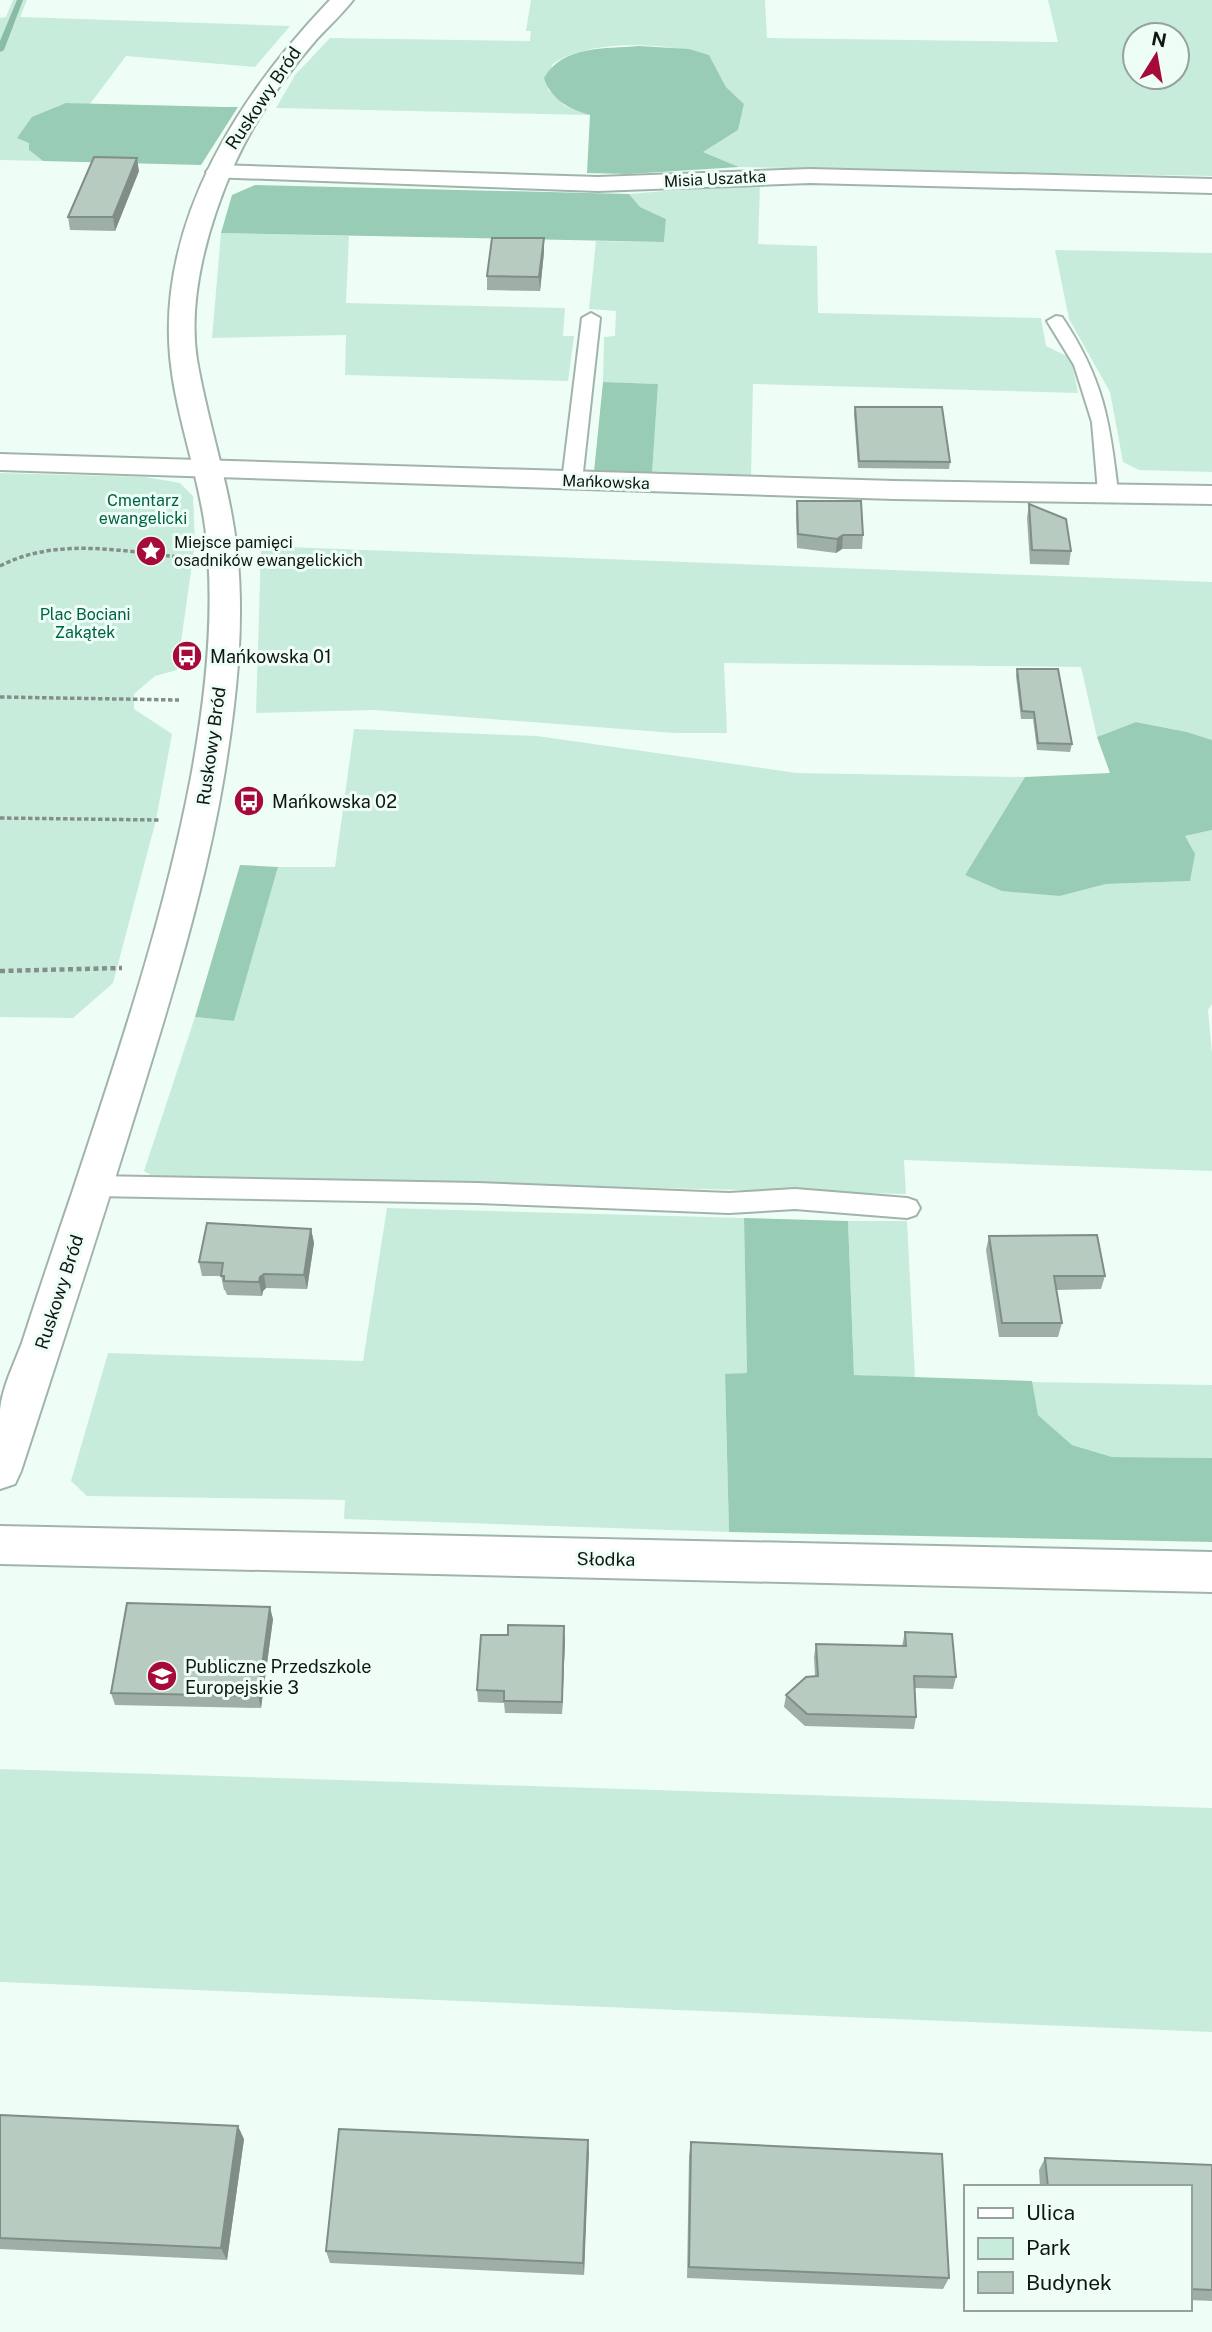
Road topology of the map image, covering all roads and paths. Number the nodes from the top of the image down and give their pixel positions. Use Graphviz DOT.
graph roads {
  1 [pos="342,0"];
  2 [pos="218,172"];
  3 [pos="1212,186"];
  4 [pos="591,318"];
  5 [pos="1056,321"];
  6 [pos="0,463"];
  7 [pos="207,470"];
  8 [pos="572,481"];
  9 [pos="1108,492"];
  10 [pos="1212,495"];
  11 [pos="193,558"];
  12 [pos="0,566"];
  13 [pos="0,696"];
  14 [pos="179,700"];
  15 [pos="0,818"];
  16 [pos="162,820"];
  17 [pos="122,968"];
  18 [pos="0,971"];
  19 [pos="94,1186"];
  20 [pos="907,1208"];
  21 [pos="0,1471"];
  22 [pos="0,1545"];
  23 [pos="1212,1572"];
  1 -- 2 [label="street, Ruskowy Bród"];
  2 -- 3 [label="street, Misia Uszatka"];
  2 -- 7 [label="street, Ruskowy Bród"];
  4 -- 8 [label="lane"];
  5 -- 9 [label="lane"];
  6 -- 7 [label="street, Mańkowska"];
  7 -- 8 [label="street, Mańkowska"];
  7 -- 19 [label="street, Ruskowy Bród"];
  8 -- 9 [label="street, Mańkowska"];
  9 -- 10 [label="street, Mańkowska"];
  11 -- 12 [label="path"];
  13 -- 14 [label="path"];
  15 -- 16 [label="path"];
  17 -- 18 [label="path"];
  19 -- 20 [label="lane"];
  19 -- 21 [label="street, Ruskowy Bród"];
  22 -- 23 [label="street, Słodka"];
}
